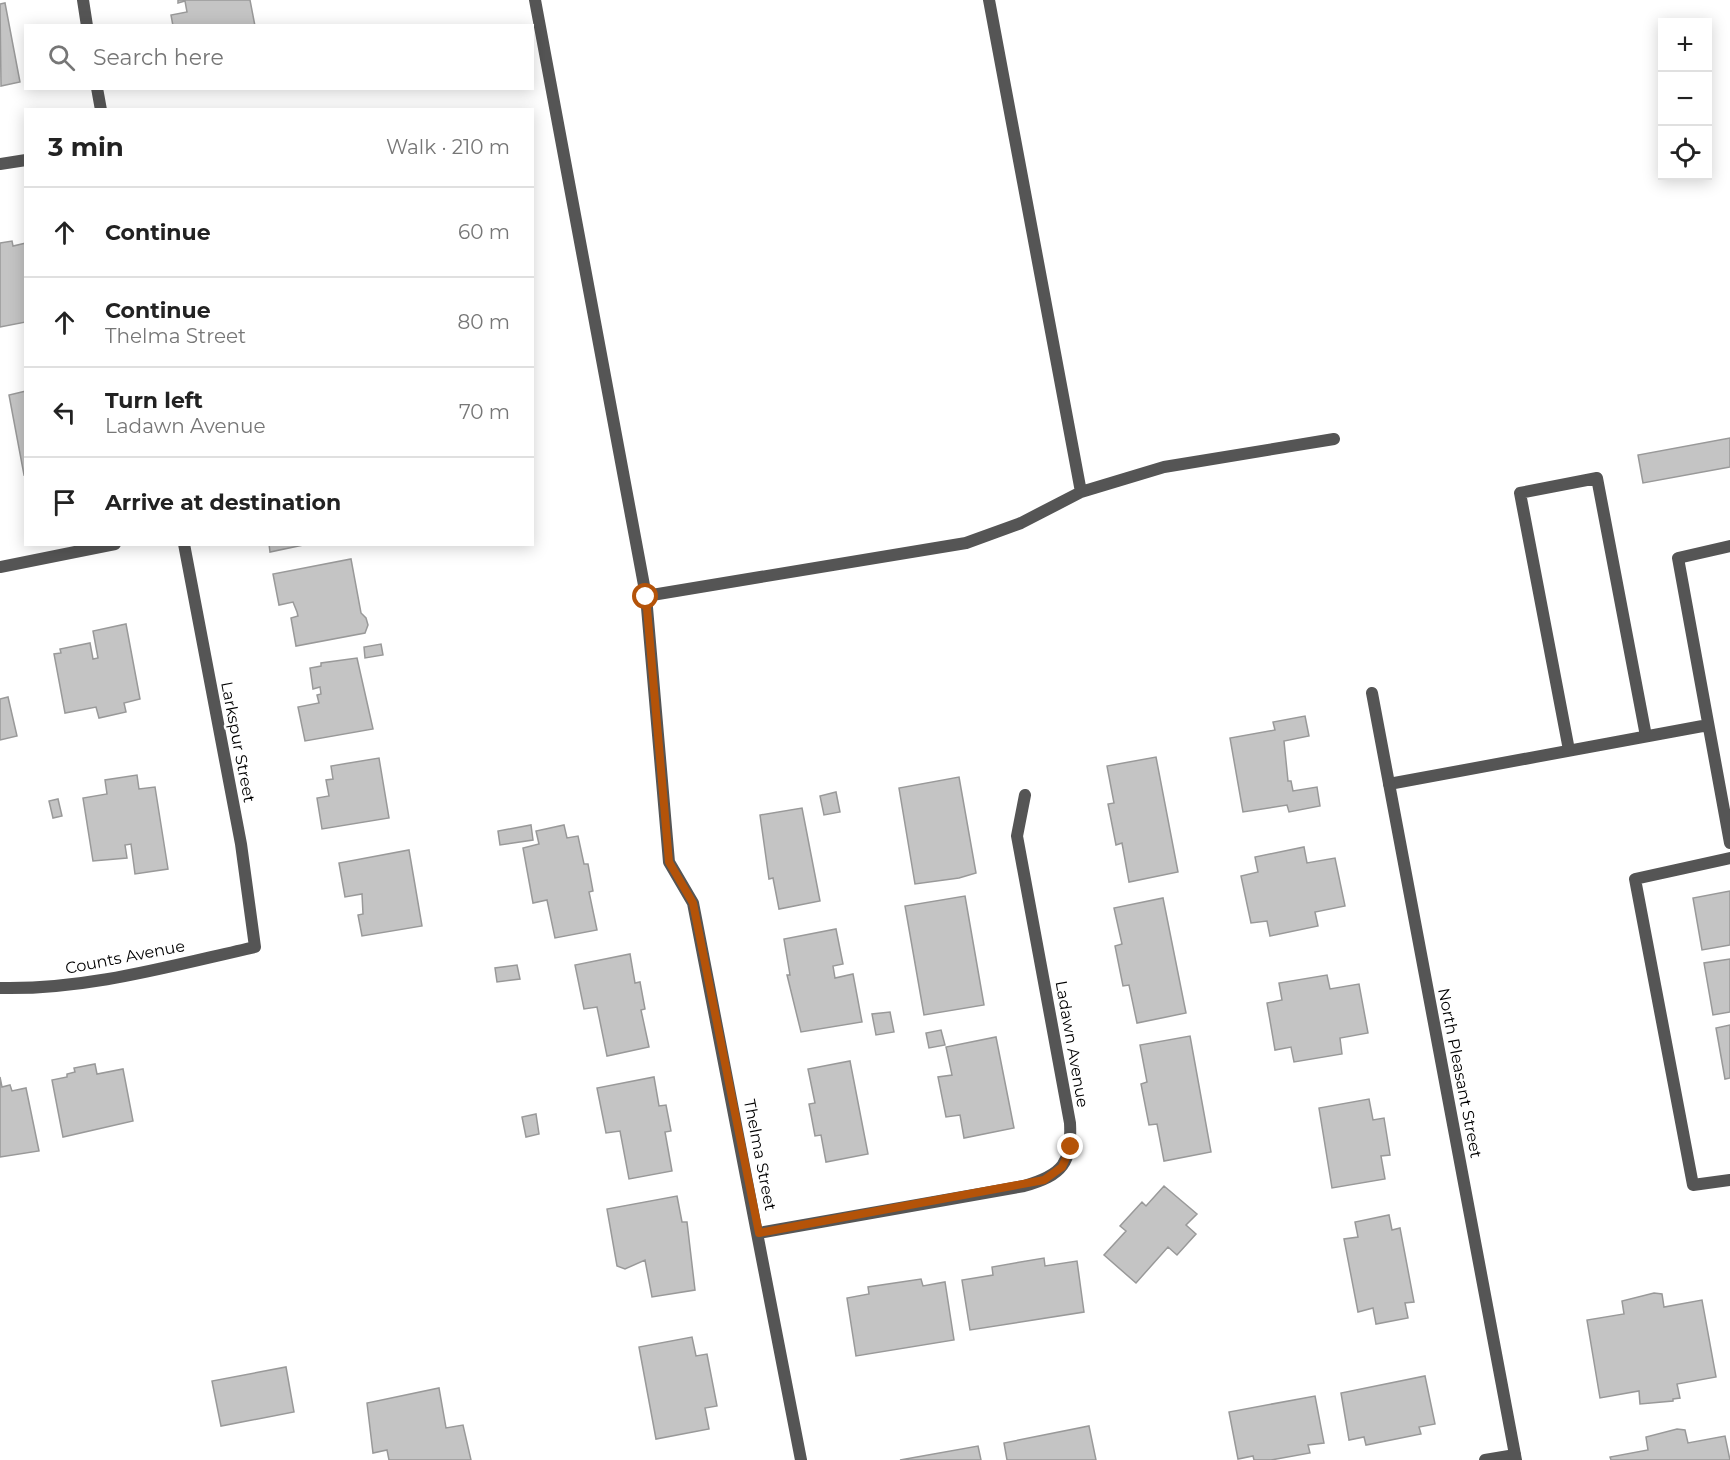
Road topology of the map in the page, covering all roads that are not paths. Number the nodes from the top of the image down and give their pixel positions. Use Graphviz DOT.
graph roads {
  1 [pos="83,0"];
  2 [pos="535,0"];
  3 [pos="989,0"];
  4 [pos="87,24"];
  5 [pos="97,90"];
  6 [pos="100,108"];
  7 [pos="24,160"];
  8 [pos="0,164"];
  9 [pos="1334,439"];
  10 [pos="1081,492"];
  11 [pos="106,546"];
  12 [pos="183,546"];
  13 [pos="1730,546"];
  14 [pos="0,567"];
  15 [pos="646,597"];
  16 [pos="1372,693"];
  17 [pos="1708,724"];
  18 [pos="1646,736"];
  19 [pos="1569,750"];
  20 [pos="1389,784"];
  21 [pos="1025,795"];
  22 [pos="1730,843"];
  23 [pos="1730,858"];
  24 [pos="255,948"];
  25 [pos="0,988"];
  26 [pos="1730,1180"];
  27 [pos="759,1233"];
  28 [pos="1515,1457"];
  29 [pos="801,1460"];
  30 [pos="1485,1460"];
  1 -- 4 [label="street"];
  2 -- 15 [label="street"];
  3 -- 10 [label="street"];
  5 -- 6 [label="street"];
  7 -- 8 [label="street"];
  9 -- 10 [label="street"];
  10 -- 15 [label="street"];
  11 -- 14 [label="street"];
  12 -- 24 [label="street, Larkspur Street"];
  13 -- 17 [label="street"];
  15 -- 27 [label="street, Thelma Street"];
  16 -- 20 [label="street, North Pleasant Street"];
  17 -- 18 [label="street"];
  17 -- 22 [label="street"];
  18 -- 19 [label="street"];
  18 -- 19 [label="street"];
  19 -- 20 [label="street"];
  20 -- 28 [label="street, North Pleasant Street"];
  21 -- 27 [label="street, Ladawn Avenue"];
  23 -- 26 [label="street"];
  24 -- 25 [label="street, Counts Avenue"];
  27 -- 29 [label="street, Thelma Street"];
  28 -- 30 [label="street"];
}
